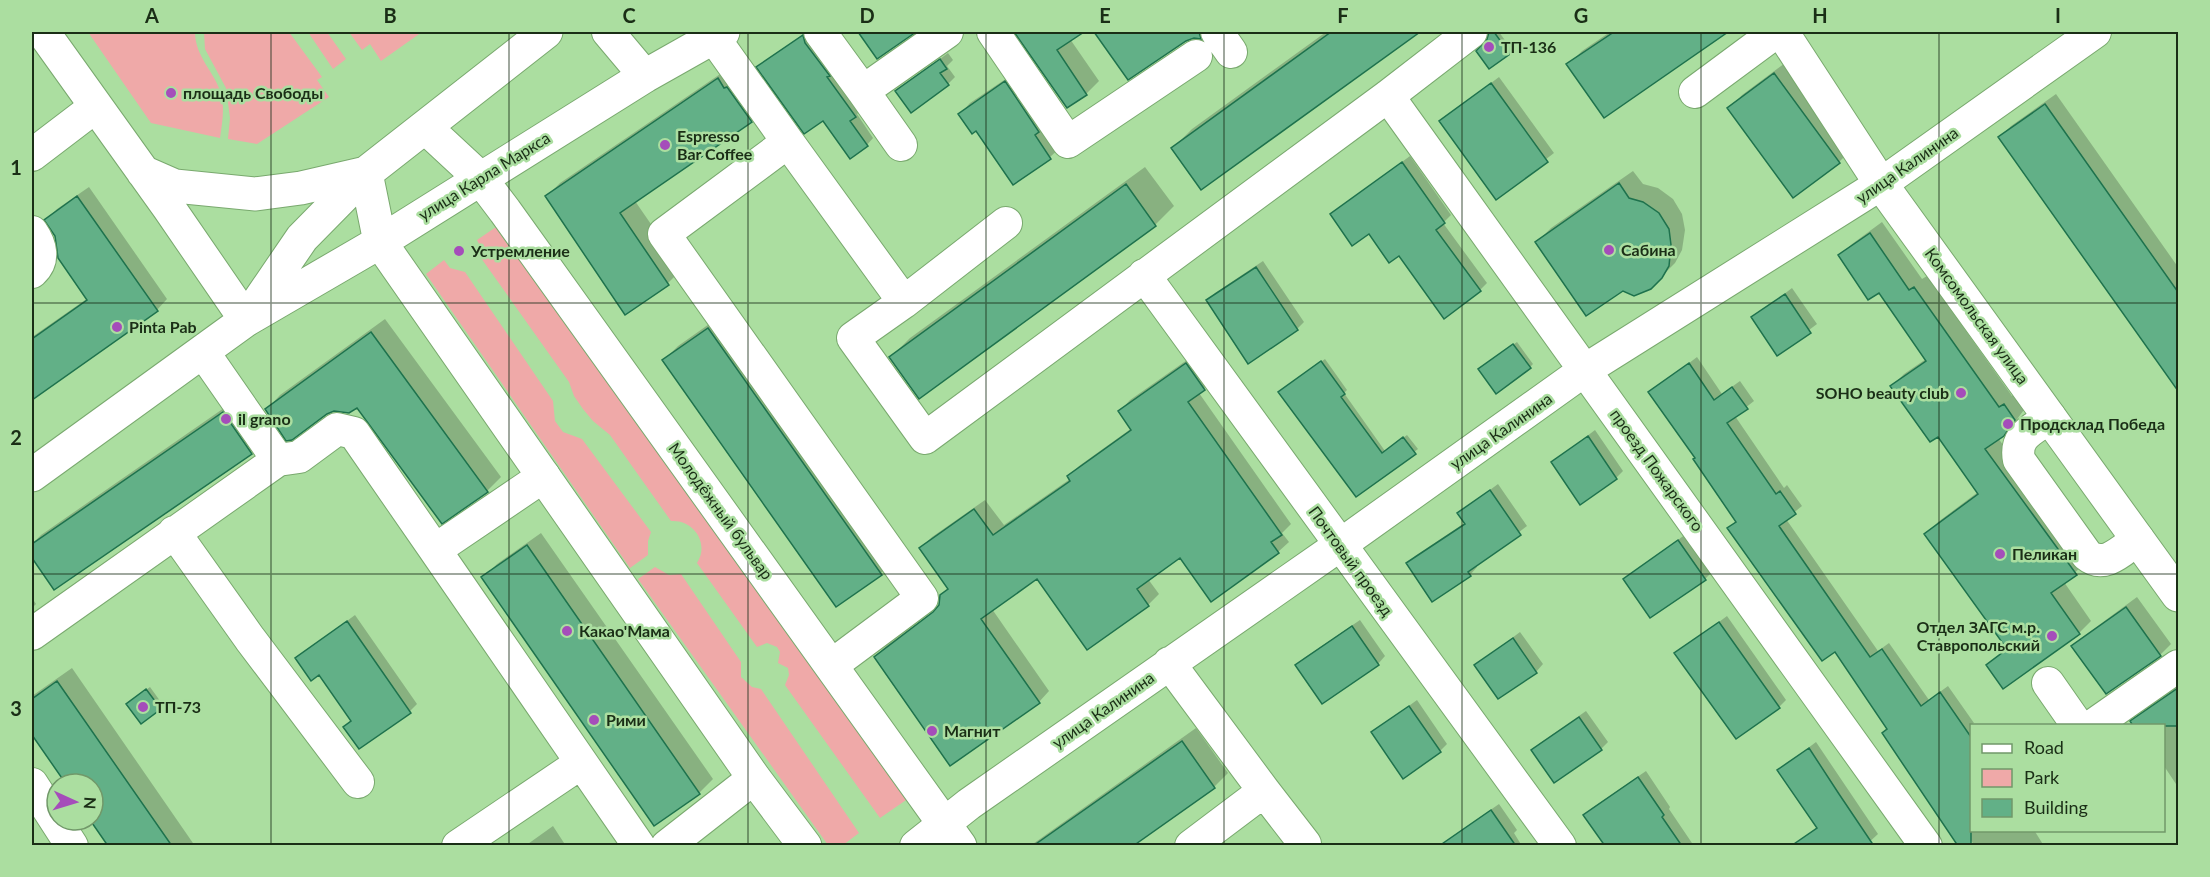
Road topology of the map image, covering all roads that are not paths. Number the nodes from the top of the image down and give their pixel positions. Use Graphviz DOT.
graph roads {
  1 [pos="43,32"];
  2 [pos="546,32"];
  3 [pos="608,32"];
  4 [pos="820,32"];
  5 [pos="947,32"];
  6 [pos="993,32"];
  7 [pos="1471,32"];
  8 [pos="1776,32"];
  9 [pos="1782,32"];
  10 [pos="2096,32"];
  11 [pos="718,35"];
  12 [pos="1196,56"];
  13 [pos="645,76"];
  14 [pos="863,91"];
  15 [pos="1695,92"];
  16 [pos="1388,96"];
  17 [pos="95,107"];
  18 [pos="425,127"];
  19 [pos="788,142"];
  20 [pos="901,145"];
  21 [pos="32,154"];
  22 [pos="143,172"];
  23 [pos="366,173"];
  24 [pos="480,178"];
  25 [pos="1881,184"];
  26 [pos="1006,223"];
  27 [pos="32,232"];
  28 [pos="380,242"];
  29 [pos="32,272"];
  30 [pos="1144,275"];
  31 [pos="904,302"];
  32 [pos="246,320"];
  33 [pos="203,352"];
  34 [pos="1585,370"];
  35 [pos="2050,417"];
  36 [pos="278,460"];
  37 [pos="32,475"];
  38 [pos="544,476"];
  39 [pos="174,532"];
  40 [pos="2138,539"];
  41 [pos="1340,545"];
  42 [pos="435,550"];
  43 [pos="2178,595"];
  44 [pos="32,634"];
  45 [pos="1169,663"];
  46 [pos="832,665"];
  47 [pos="2178,666"];
  48 [pos="2048,683"];
  49 [pos="2077,724"];
  50 [pos="2095,724"];
  51 [pos="581,763"];
  52 [pos="754,778"];
  53 [pos="358,782"];
  54 [pos="32,784"];
  55 [pos="1264,791"];
  56 [pos="952,835"];
  57 [pos="1305,844"];
  58 [pos="72,846"];
  59 [pos="458,846"];
  60 [pos="639,846"];
  61 [pos="667,846"];
  62 [pos="805,846"];
  63 [pos="916,846"];
  64 [pos="1191,846"];
  65 [pos="1560,846"];
  66 [pos="1926,846"];
  1 -- 17 [label="main road"];
  2 -- 18 [label="main road, улица Карла Маркса"];
  3 -- 13 [label="street"];
  4 -- 14 [label="street"];
  5 -- 14 [label="street"];
  6 -- 12 [label="street"];
  7 -- 16 [label="street"];
  8 -- 15 [label="street"];
  9 -- 25 [label="main road, Комсомольская улица"];
  10 -- 25 [label="street, улица Калинина"];
  11 -- 13 [label="main road, улица Карла Маркса"];
  11 -- 19 [label="street"];
  13 -- 24 [label="main road, улица Карла Маркса"];
  14 -- 20 [label="street"];
  16 -- 30 [label="street"];
  16 -- 34 [label="street, проезд Пожарского"];
  17 -- 21 [label="street"];
  17 -- 22 [label="main road"];
  18 -- 23 [label="main road, улица Карла Маркса"];
  18 -- 24 [label="main road, Молодёжный бульвар"];
  19 -- 31 [label="street"];
  19 -- 46 [label="street"];
  22 -- 23 [label="main road"];
  22 -- 32 [label="main road"];
  23 -- 28 [label="main road"];
  23 -- 32 [label="main road, улица Карла Маркса"];
  24 -- 28 [label="main road, улица Карла Маркса"];
  24 -- 46 [label="main road, Молодёжный бульвар"];
  25 -- 34 [label="street, улица Калинина"];
  25 -- 35 [label="main road, Комсомольская улица"];
  26 -- 31 [label="street"];
  27 -- 29 [label="street"];
  28 -- 32 [label="main road, улица Карла Маркса"];
  28 -- 38 [label="main road"];
  30 -- 31 [label="street"];
  30 -- 41 [label="street, Почтовый проезд"];
  32 -- 33 [label="main road, улица Карла Маркса"];
  33 -- 36 [label="street"];
  33 -- 37 [label="main road, улица Карла Маркса"];
  34 -- 41 [label="street, улица Калинина"];
  34 -- 66 [label="street, проезд Пожарского"];
  35 -- 40 [label="main road, Комсомольская улица"];
  35 -- 40 [label="street"];
  36 -- 39 [label="street"];
  36 -- 42 [label="street"];
  38 -- 42 [label="street"];
  38 -- 52 [label="main road"];
  39 -- 44 [label="street"];
  39 -- 53 [label="street"];
  40 -- 43 [label="main road, Комсомольская улица"];
  41 -- 45 [label="street, улица Калинина"];
  41 -- 65 [label="street, Почтовый проезд"];
  42 -- 51 [label="street"];
  45 -- 55 [label="street"];
  45 -- 56 [label="street, улица Калинина"];
  46 -- 56 [label="main road, Молодёжный бульвар"];
  47 -- 50 [label="street"];
  48 -- 49 [label="street"];
  51 -- 59 [label="street"];
  51 -- 60 [label="street"];
  52 -- 61 [label="street"];
  52 -- 62 [label="main road"];
  54 -- 58 [label="street"];
  55 -- 57 [label="street"];
  55 -- 64 [label="street"];
  56 -- 63 [label="street, улица Калинина"];
}
